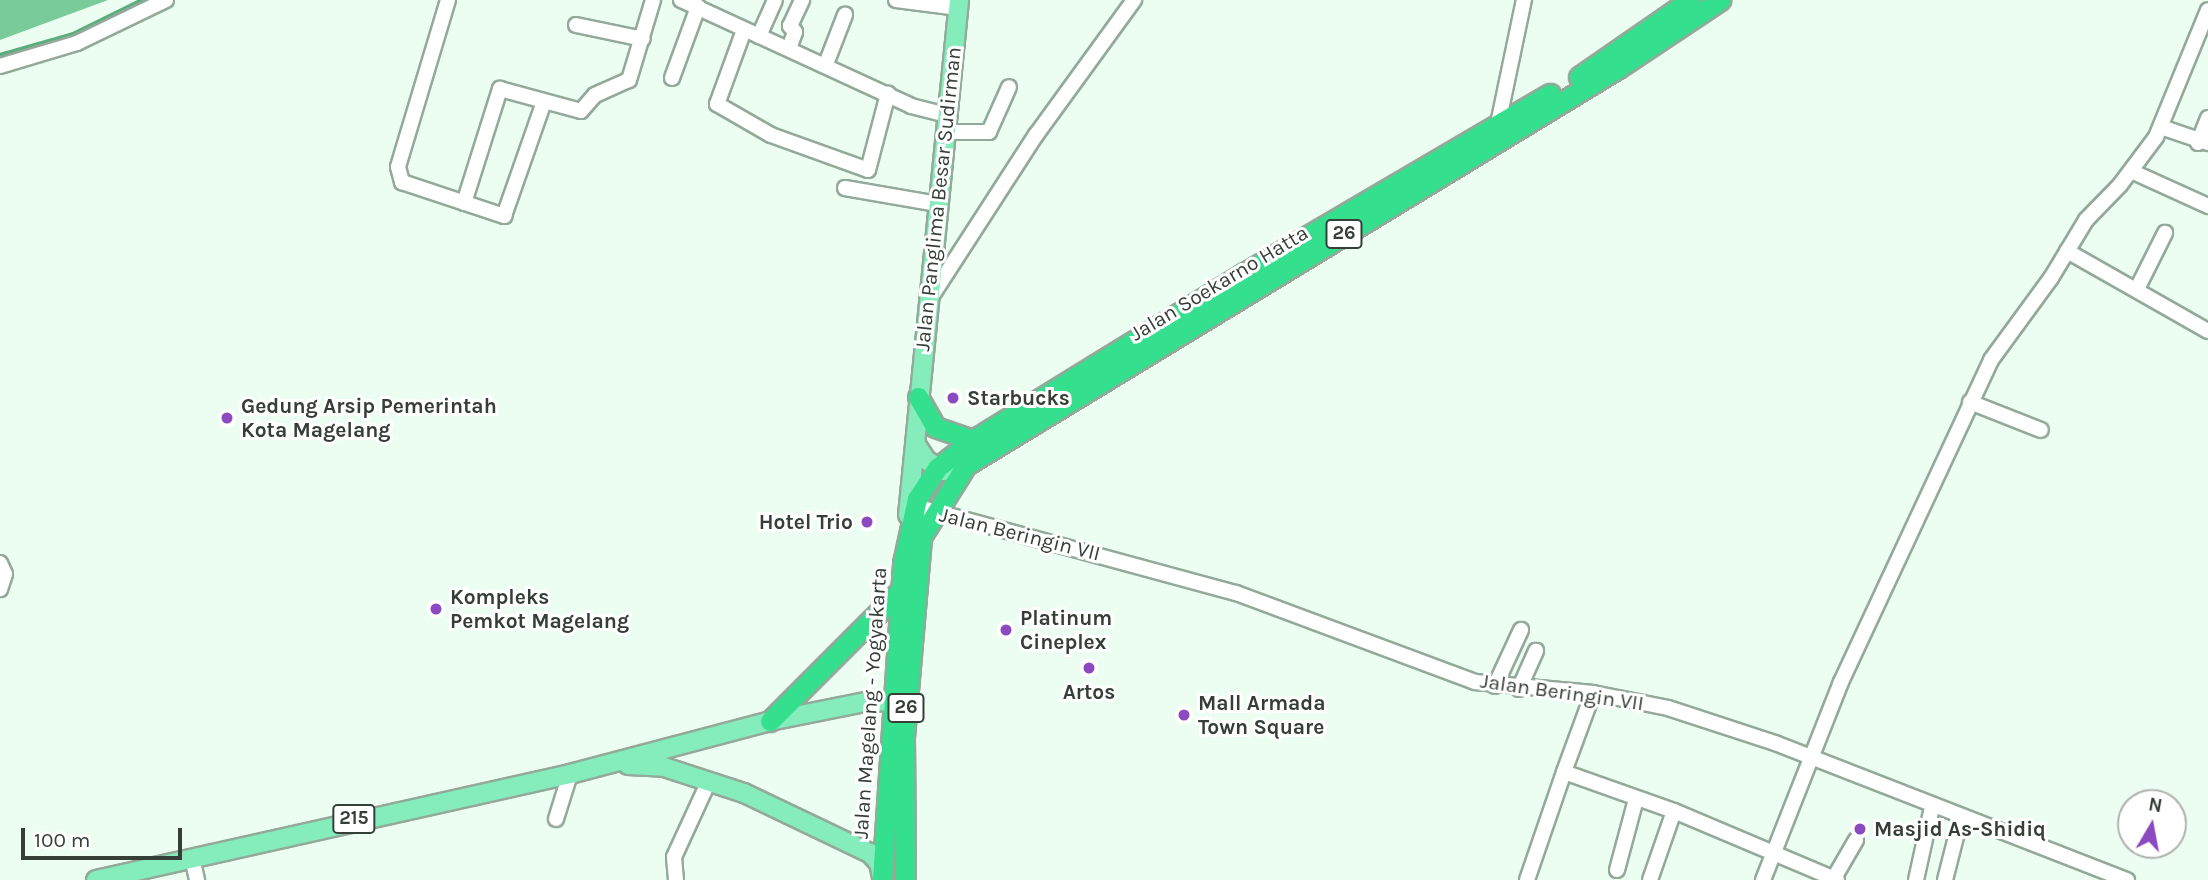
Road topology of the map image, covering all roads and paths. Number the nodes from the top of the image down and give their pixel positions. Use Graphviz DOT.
graph roads {
  1 [pos="166,0"];
  2 [pos="448,0"];
  3 [pos="653,0"];
  4 [pos="681,0"];
  5 [pos="775,0"];
  6 [pos="802,0"];
  7 [pos="896,0"];
  8 [pos="1134,0"];
  9 [pos="1524,0"];
  10 [pos="1690,0"];
  11 [pos="1720,0"];
  12 [pos="958,4"];
  13 [pos="1675,6"];
  14 [pos="698,7"];
  15 [pos="2208,10"];
  16 [pos="845,15"];
  17 [pos="576,25"];
  18 [pos="744,30"];
  19 [pos="759,36"];
  20 [pos="643,39"];
  21 [pos="789,48"];
  22 [pos="826,64"];
  23 [pos="0,66"];
  24 [pos="673,78"];
  25 [pos="1009,87"];
  26 [pos="888,94"];
  27 [pos="544,102"];
  28 [pos="2208,118"];
  29 [pos="946,124"];
  30 [pos="2161,127"];
  31 [pos="1497,133"];
  32 [pos="2203,143"];
  33 [pos="2131,171"];
  34 [pos="845,188"];
  35 [pos="464,203"];
  36 [pos="939,204"];
  37 [pos="2207,205"];
  38 [pos="2165,233"];
  39 [pos="2067,251"];
  40 [pos="2137,289"];
  41 [pos="928,301"];
  42 [pos="1177,325"];
  43 [pos="2208,331"];
  44 [pos="918,397"];
  45 [pos="1970,402"];
  46 [pos="2041,430"];
  47 [pos="973,439"];
  48 [pos="915,443"];
  49 [pos="966,465"];
  50 [pos="937,468"];
  51 [pos="923,486"];
  52 [pos="920,509"];
  53 [pos="915,533"];
  54 [pos="0,563"];
  55 [pos="0,589"];
  56 [pos="900,591"];
  57 [pos="1521,630"];
  58 [pos="1536,651"];
  59 [pos="1495,686"];
  60 [pos="1519,689"];
  61 [pos="1593,693"];
  62 [pos="899,701"];
  63 [pos="770,721"];
  64 [pos="688,741"];
  65 [pos="1811,757"];
  66 [pos="615,764"];
  67 [pos="1564,772"];
  68 [pos="570,774"];
  69 [pos="701,778"];
  70 [pos="1636,799"];
  71 [pos="1932,807"];
  72 [pos="1674,811"];
  73 [pos="903,817"];
  74 [pos="1961,817"];
  75 [pos="556,819"];
  76 [pos="1856,840"];
  77 [pos="853,843"];
  78 [pos="882,847"];
  79 [pos="1779,854"];
  80 [pos="192,858"];
  81 [pos="1616,870"];
  82 [pos="140,875"];
  83 [pos="1836,879"];
  84 [pos="96,880"];
  85 [pos="197,880"];
  86 [pos="676,880"];
  87 [pos="882,880"];
  88 [pos="905,880"];
  89 [pos="1527,880"];
  90 [pos="1650,880"];
  91 [pos="1763,880"];
  92 [pos="1916,880"];
  93 [pos="1945,880"];
  94 [pos="2127,880"];
  1 -- 23 [label="street"];
  2 -- 35 [label="street"];
  3 -- 20 [label="street"];
  4 -- 14 [label="street"];
  5 -- 19 [label="street"];
  6 -- 21 [label="street"];
  7 -- 12 [label="street"];
  8 -- 41 [label="street"];
  9 -- 31 [label="street"];
  10 -- 13 [label="highway, Jalan Soekarno Hatta / 26"];
  11 -- 31 [label="highway, Jalan Soekarno Hatta / 26"];
  12 -- 29 [label="main road, Jalan Panglima Besar Sudirman"];
  13 -- 31 [label="highway, Jalan Soekarno Hatta / 26"];
  14 -- 18 [label="street"];
  14 -- 24 [label="street"];
  15 -- 30 [label="street"];
  16 -- 22 [label="street"];
  17 -- 20 [label="street"];
  18 -- 19 [label="street"];
  18 -- 26 [label="street"];
  19 -- 21 [label="street"];
  20 -- 27 [label="street"];
  21 -- 22 [label="street"];
  22 -- 26 [label="street"];
  25 -- 29 [label="street"];
  26 -- 29 [label="street"];
  27 -- 35 [label="street"];
  27 -- 35 [label="street"];
  28 -- 32 [label="street"];
  29 -- 36 [label="main road, Jalan Panglima Besar Sudirman"];
  30 -- 32 [label="street"];
  30 -- 33 [label="street"];
  31 -- 42 [label="highway, Jalan Soekarno Hatta / 26"];
  33 -- 37 [label="street"];
  33 -- 39 [label="street"];
  34 -- 36 [label="street"];
  36 -- 41 [label="main road, Jalan Panglima Besar Sudirman"];
  38 -- 40 [label="street"];
  39 -- 40 [label="street"];
  39 -- 45 [label="street"];
  40 -- 43 [label="street"];
  41 -- 44 [label="main road, Jalan Panglima Besar Sudirman"];
  42 -- 47 [label="highway, Jalan Soekarno Hatta / 26"];
  42 -- 49 [label="highway, Jalan Soekarno Hatta / 26"];
  44 -- 47 [label="highway"];
  44 -- 48 [label="main road, Jalan Panglima Besar Sudirman"];
  45 -- 46 [label="street"];
  45 -- 65 [label="street"];
  47 -- 50 [label="highway, 26"];
  48 -- 50 [label="main road"];
  48 -- 51 [label="main road"];
  48 -- 52 [label="main road"];
  49 -- 50 [label="main road"];
  49 -- 52 [label="highway, 26"];
  50 -- 51 [label="highway, 26"];
  51 -- 52 [label="highway, 26"];
  52 -- 53 [label="highway, 26"];
  52 -- 59 [label="street, Jalan Beringin VII"];
  53 -- 56 [label="highway, Jalan Magelang - Yogyakarta / 26"];
  53 -- 62 [label="highway, Jalan Magelang - Yogyakarta / 26"];
  54 -- 55 [label="street"];
  56 -- 62 [label="highway, Jalan Magelang - Yogyakarta / 26"];
  56 -- 63 [label="highway"];
  57 -- 59 [label="street"];
  58 -- 60 [label="street"];
  59 -- 60 [label="street, Jalan Beringin VII"];
  60 -- 61 [label="street, Jalan Beringin VII"];
  61 -- 65 [label="street, Jalan Beringin VII"];
  61 -- 67 [label="street"];
  62 -- 63 [label="main road, 215"];
  62 -- 73 [label="highway, Jalan Magelang - Yogyakarta / 26"];
  62 -- 78 [label="highway, Jalan Magelang - Yogyakarta / 26"];
  63 -- 64 [label="main road, 215"];
  64 -- 66 [label="main road, 215"];
  64 -- 69 [label="main road"];
  65 -- 71 [label="street, Jalan Beringin VII"];
  65 -- 79 [label="street"];
  66 -- 68 [label="main road, 215"];
  66 -- 69 [label="main road, 215"];
  67 -- 70 [label="street"];
  67 -- 89 [label="street"];
  68 -- 75 [label="street"];
  68 -- 80 [label="main road, 215"];
  69 -- 77 [label="main road, 215"];
  69 -- 86 [label="street"];
  70 -- 72 [label="street"];
  70 -- 81 [label="street"];
  71 -- 74 [label="street, Jalan Beringin VII"];
  71 -- 92 [label="street"];
  72 -- 79 [label="street"];
  72 -- 90 [label="street"];
  73 -- 78 [label="main road"];
  73 -- 88 [label="highway, Jalan Magelang - Yogyakarta / 26"];
  74 -- 93 [label="street"];
  74 -- 94 [label="street, Jalan Beringin VII"];
  76 -- 83 [label="street"];
  77 -- 78 [label="main road"];
  77 -- 87 [label="main road, 215"];
  78 -- 87 [label="highway, Jalan Magelang - Yogyakarta / 26"];
  79 -- 83 [label="street"];
  79 -- 91 [label="street"];
  80 -- 82 [label="main road, 215"];
  80 -- 85 [label="street"];
  82 -- 84 [label="main road, 215"];
}
